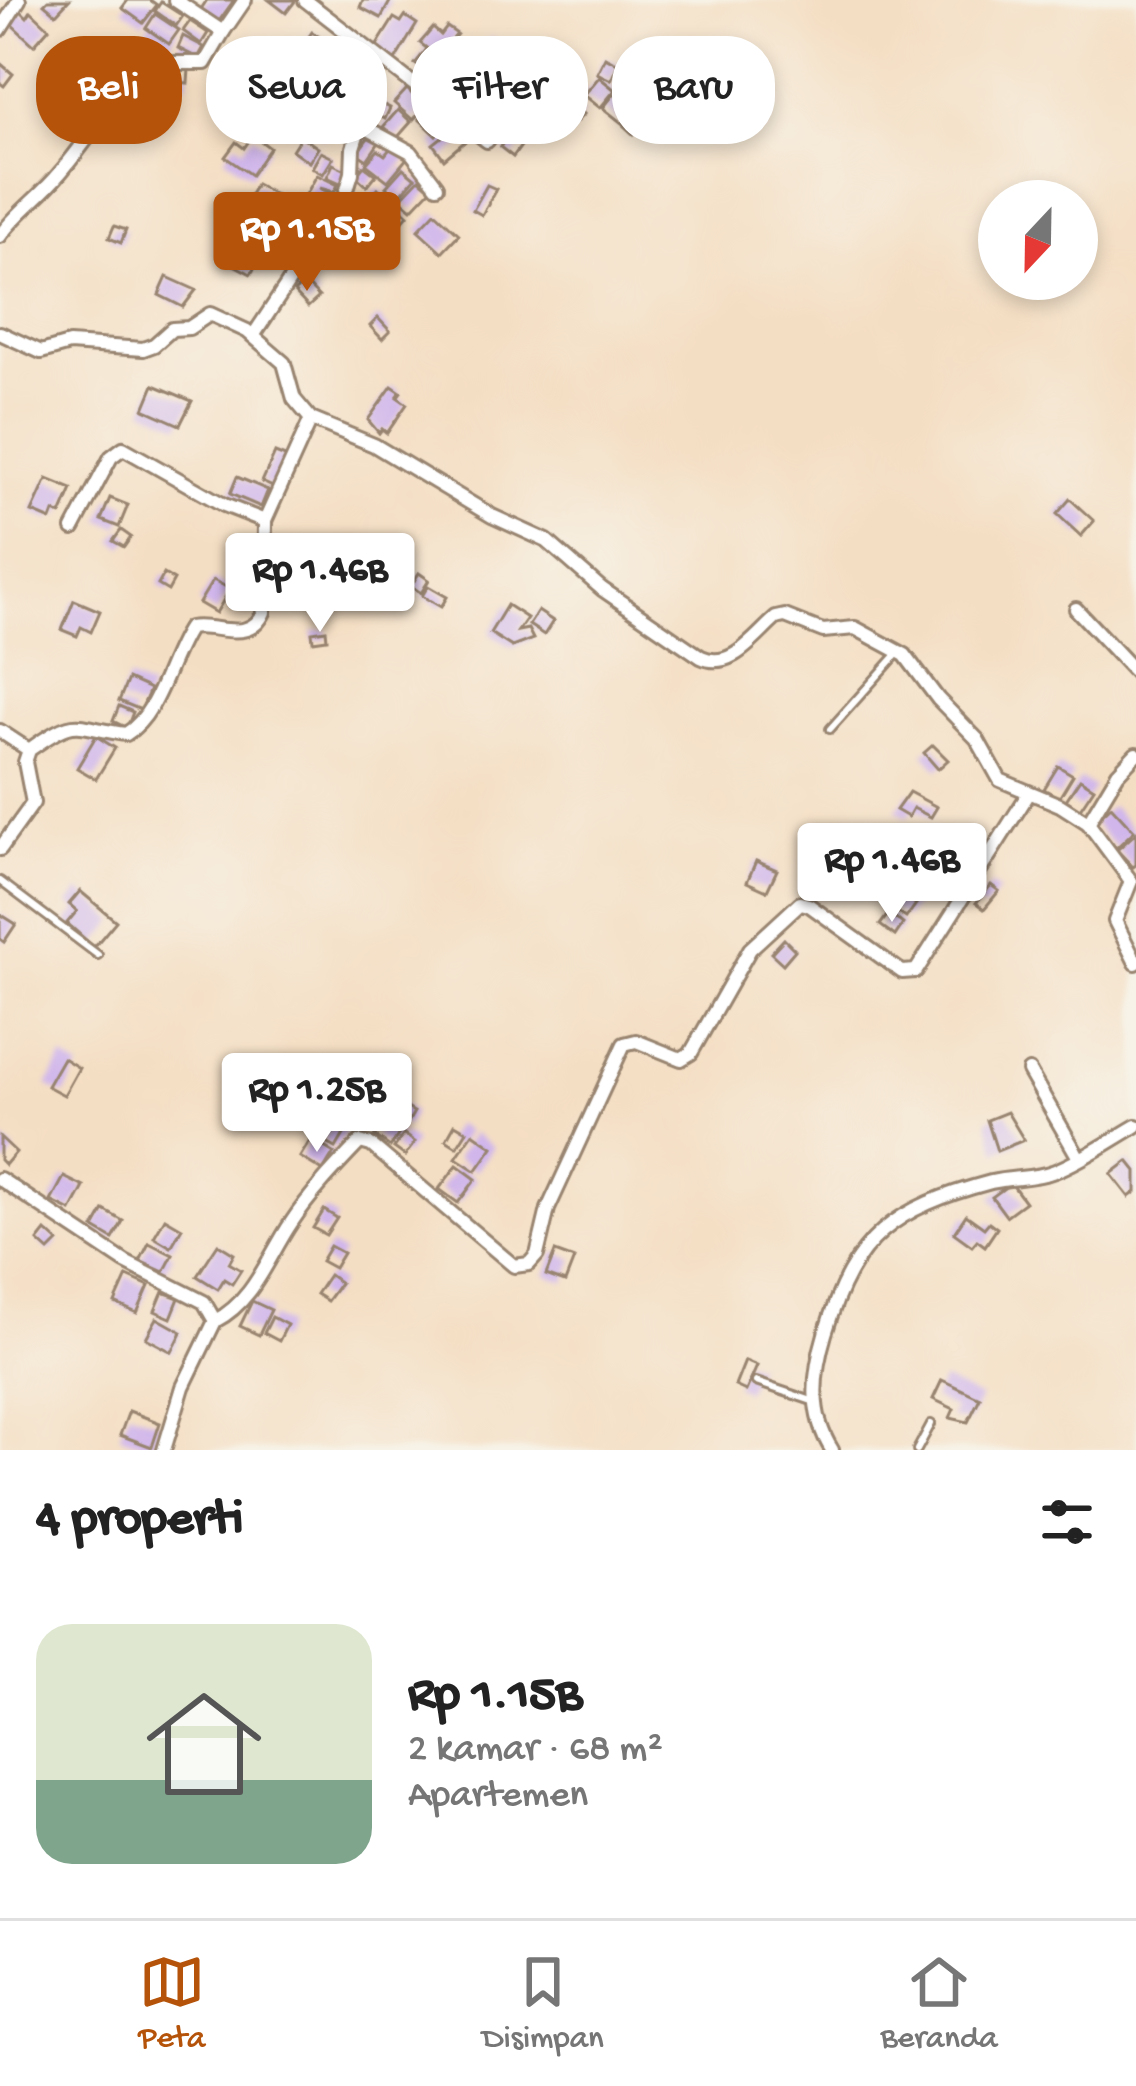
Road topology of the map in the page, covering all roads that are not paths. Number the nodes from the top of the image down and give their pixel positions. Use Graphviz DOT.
graph roads {
  1 [pos="20,0"];
  2 [pos="175,0"];
  3 [pos="245,0"];
  4 [pos="305,0"];
  5 [pos="0,30"];
  6 [pos="223,32"];
  7 [pos="349,36"];
  8 [pos="387,139"];
  9 [pos="357,144"];
  10 [pos="437,186"];
  11 [pos="0,236"];
  12 [pos="0,333"];
  13 [pos="253,336"];
  14 [pos="311,419"];
  15 [pos="265,521"];
  16 [pos="73,530"];
  17 [pos="1076,609"];
  18 [pos="900,652"];
  19 [pos="1136,673"];
  20 [pos="830,729"];
  21 [pos="0,731"];
  22 [pos="29,750"];
  23 [pos="1136,754"];
  24 [pos="1029,794"];
  25 [pos="1088,823"];
  26 [pos="0,849"];
  27 [pos="0,881"];
  28 [pos="98,955"];
  29 [pos="1136,963"];
  30 [pos="1030,1071"];
  31 [pos="1136,1126"];
  32 [pos="1079,1158"];
  33 [pos="0,1179"];
  34 [pos="215,1321"];
  35 [pos="757,1382"];
  36 [pos="815,1402"];
  37 [pos="931,1424"];
  38 [pos="164,1450"];
  39 [pos="832,1450"];
  40 [pos="917,1450"];
  1 -- 5 [label="street"];
  2 -- 6 [label="street"];
  3 -- 6 [label="street"];
  4 -- 7 [label="street"];
  6 -- 11 [label="street"];
  8 -- 10 [label="street"];
  9 -- 13 [label="street"];
  12 -- 13 [label="street"];
  13 -- 14 [label="street"];
  14 -- 15 [label="street"];
  14 -- 18 [label="street"];
  15 -- 16 [label="street"];
  15 -- 22 [label="street"];
  17 -- 19 [label="street"];
  18 -- 20 [label="lane"];
  18 -- 24 [label="street"];
  21 -- 22 [label="street"];
  22 -- 26 [label="street"];
  23 -- 25 [label="street"];
  24 -- 25 [label="street"];
  24 -- 34 [label="street"];
  25 -- 29 [label="street"];
  27 -- 28 [label="lane"];
  30 -- 32 [label="street"];
  31 -- 32 [label="street"];
  32 -- 36 [label="street"];
  33 -- 34 [label="street"];
  34 -- 38 [label="street"];
  35 -- 36 [label="lane"];
  36 -- 39 [label="street"];
  37 -- 40 [label="lane"];
}
